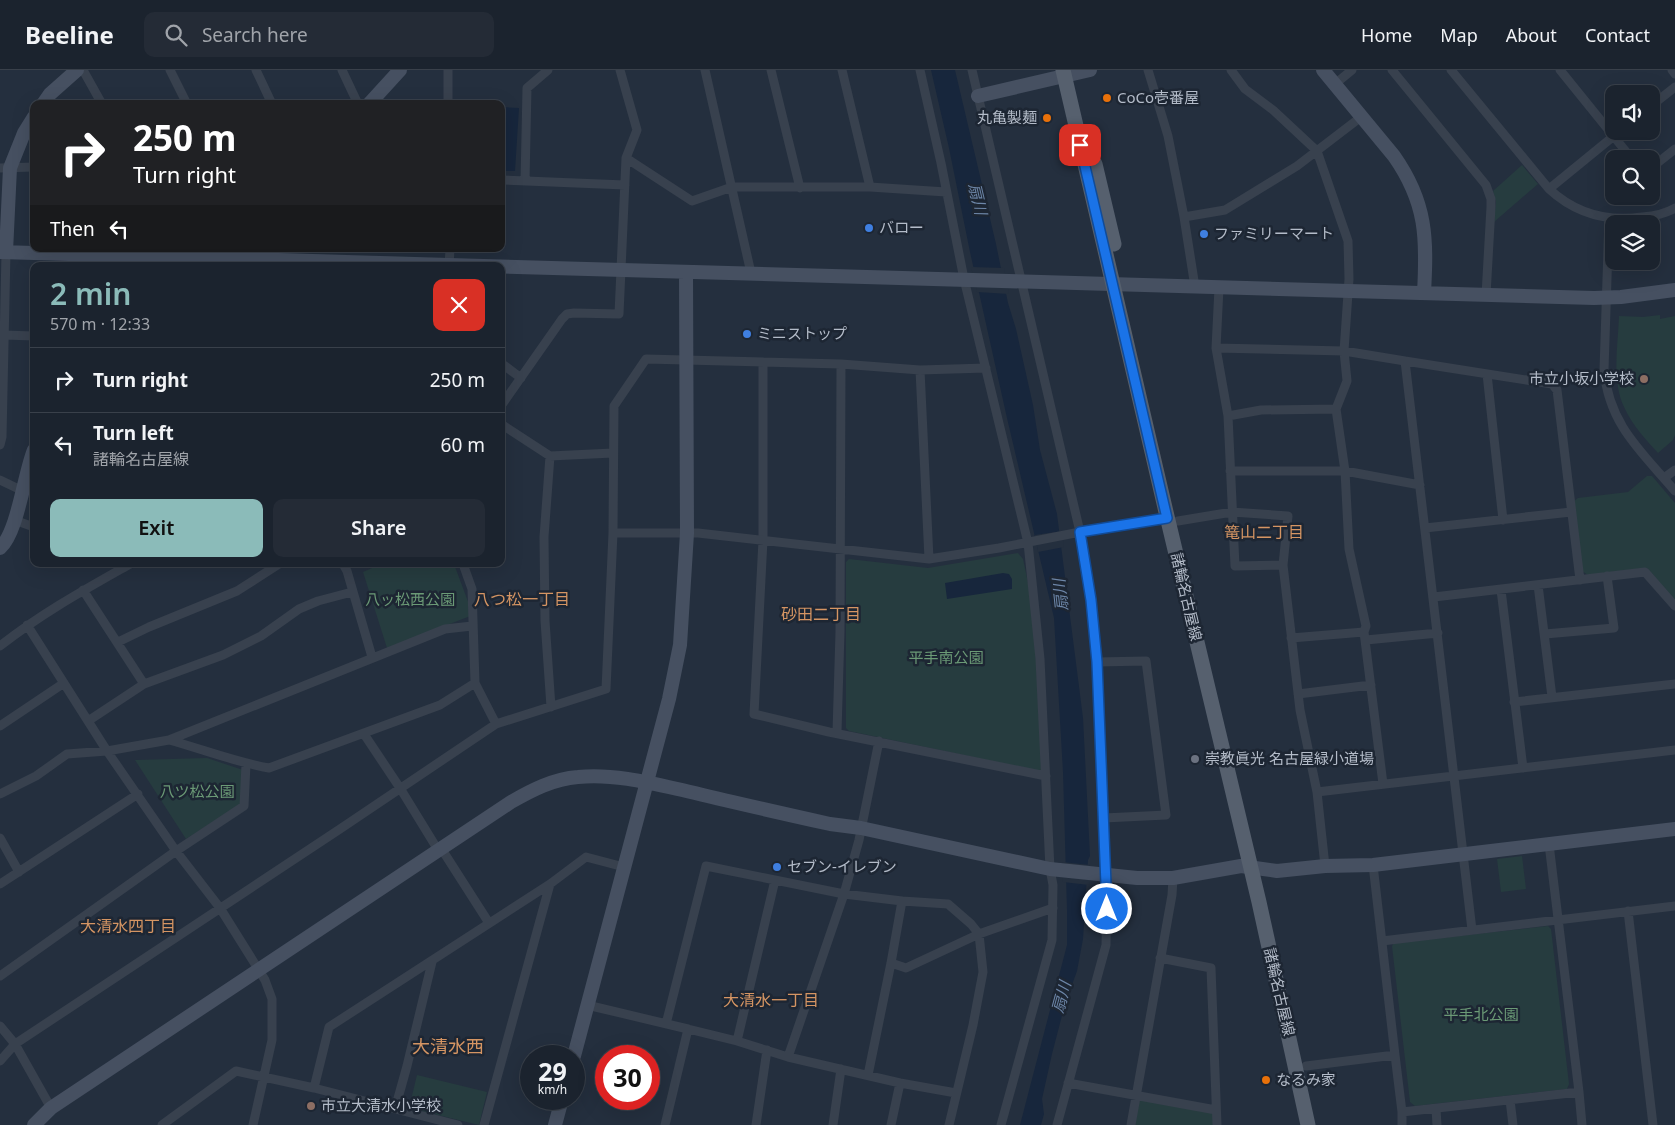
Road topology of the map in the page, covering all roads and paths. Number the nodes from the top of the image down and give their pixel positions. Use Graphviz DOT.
graph roads {
  1 [pos="77,70"];
  2 [pos="83,70"];
  3 [pos="170,70"];
  4 [pos="256,70"];
  5 [pos="342,70"];
  6 [pos="400,70"];
  7 [pos="448,70"];
  8 [pos="548,70"];
  9 [pos="620,70"];
  10 [pos="705,70"];
  11 [pos="772,70"];
  12 [pos="842,70"];
  13 [pos="920,70"];
  14 [pos="972,70"];
  15 [pos="1090,70"];
  16 [pos="1148,70"];
  17 [pos="1231,70"];
  18 [pos="1323,70"];
  19 [pos="1352,70"];
  20 [pos="1392,70"];
  21 [pos="1451,70"];
  22 [pos="1560,70"];
  23 [pos="1672,70"];
  24 [pos="1069,73"];
  25 [pos="1675,74"];
  26 [pos="1335,84"];
  27 [pos="1675,87"];
  28 [pos="978,96"];
  29 [pos="1660,99"];
  30 [pos="46,100"];
  31 [pos="100,100"];
  32 [pos="185,100"];
  33 [pos="269,100"];
  34 [pos="356,100"];
  35 [pos="373,100"];
  36 [pos="448,100"];
  37 [pos="1361,117"];
  38 [pos="1605,121"];
  39 [pos="30,123"];
  40 [pos="1610,140"];
  41 [pos="1675,149"];
  42 [pos="1317,151"];
  43 [pos="626,158"];
  44 [pos="1660,161"];
  45 [pos="30,167"];
  46 [pos="5,168"];
  47 [pos="505,180"];
  48 [pos="525,181"];
  49 [pos="625,185"];
  50 [pos="732,187"];
  51 [pos="870,187"];
  52 [pos="800,188"];
  53 [pos="1549,189"];
  54 [pos="946,192"];
  55 [pos="1675,208"];
  56 [pos="1653,215"];
  57 [pos="1184,217"];
  58 [pos="1605,217"];
  59 [pos="3,252"];
  60 [pos="133,257"];
  61 [pos="255,262"];
  62 [pos="505,267"];
  63 [pos="622,270"];
  64 [pos="1608,270"];
  65 [pos="686,272"];
  66 [pos="751,273"];
  67 [pos="969,279"];
  68 [pos="1015,281"];
  69 [pos="1119,285"];
  70 [pos="1196,287"];
  71 [pos="1219,288"];
  72 [pos="1675,290"];
  73 [pos="1348,291"];
  74 [pos="1424,293"];
  75 [pos="1486,295"];
  76 [pos="2,298"];
  77 [pos="1607,299"];
  78 [pos="4,335"];
  79 [pos="30,336"];
  80 [pos="1216,348"];
  81 [pos="1344,351"];
  82 [pos="686,360"];
  83 [pos="1405,361"];
  84 [pos="763,362"];
  85 [pos="841,364"];
  86 [pos="505,366"];
  87 [pos="986,368"];
  88 [pos="920,370"];
  89 [pos="1487,374"];
  90 [pos="521,378"];
  91 [pos="505,400"];
  92 [pos="1336,409"];
  93 [pos="1228,416"];
  94 [pos="505,427"];
  95 [pos="0,445"];
  96 [pos="613,453"];
  97 [pos="550,456"];
  98 [pos="1345,470"];
  99 [pos="1675,470"];
  100 [pos="1230,471"];
  101 [pos="1664,478"];
  102 [pos="0,480"];
  103 [pos="28,483"];
  104 [pos="1420,485"];
  105 [pos="1675,491"];
  106 [pos="1232,512"];
  107 [pos="1571,512"];
  108 [pos="1173,519"];
  109 [pos="14,520"];
  110 [pos="1503,520"];
  111 [pos="30,526"];
  112 [pos="1425,528"];
  113 [pos="1080,532"];
  114 [pos="613,533"];
  115 [pos="687,533"];
  116 [pos="763,540"];
  117 [pos="1032,542"];
  118 [pos="0,548"];
  119 [pos="840,550"];
  120 [pos="929,559"];
  121 [pos="1283,565"];
  122 [pos="116,567"];
  123 [pos="274,567"];
  124 [pos="345,567"];
  125 [pos="464,567"];
  126 [pos="1608,576"];
  127 [pos="1580,580"];
  128 [pos="1538,585"];
  129 [pos="83,590"];
  130 [pos="1500,590"];
  131 [pos="352,592"];
  132 [pos="1434,597"];
  133 [pos="1675,606"];
  134 [pos="27,624"];
  135 [pos="472,626"];
  136 [pos="1438,633"];
  137 [pos="1545,634"];
  138 [pos="1365,636"];
  139 [pos="1291,638"];
  140 [pos="118,642"];
  141 [pos="0,646"];
  142 [pos="372,657"];
  143 [pos="1097,662"];
  144 [pos="64,683"];
  145 [pos="475,683"];
  146 [pos="144,684"];
  147 [pos="1675,684"];
  148 [pos="1371,686"];
  149 [pos="1298,694"];
  150 [pos="1552,697"];
  151 [pos="1514,702"];
  152 [pos="551,706"];
  153 [pos="88,721"];
  154 [pos="496,724"];
  155 [pos="0,726"];
  156 [pos="837,732"];
  157 [pos="364,734"];
  158 [pos="169,740"];
  159 [pos="879,741"];
  160 [pos="1675,750"];
  161 [pos="107,751"];
  162 [pos="246,764"];
  163 [pos="1523,768"];
  164 [pos="1046,776"];
  165 [pos="1454,776"];
  166 [pos="647,782"];
  167 [pos="1383,784"];
  168 [pos="400,788"];
  169 [pos="1317,792"];
  170 [pos="0,794"];
  171 [pos="138,794"];
  172 [pos="1104,818"];
  173 [pos="861,828"];
  174 [pos="1675,829"];
  175 [pos="0,838"];
  176 [pos="1549,844"];
  177 [pos="440,849"];
  178 [pos="176,852"];
  179 [pos="1464,854"];
  180 [pos="1373,865"];
  181 [pos="1325,866"];
  182 [pos="624,867"];
  183 [pos="1254,868"];
  184 [pos="1050,869"];
  185 [pos="19,872"];
  186 [pos="1101,875"];
  187 [pos="1173,878"];
  188 [pos="775,880"];
  189 [pos="0,884"];
  190 [pos="550,884"];
  191 [pos="844,894"];
  192 [pos="902,901"];
  193 [pos="1675,906"];
  194 [pos="220,908"];
  195 [pos="1053,908"];
  196 [pos="1628,911"];
  197 [pos="1558,920"];
  198 [pos="489,923"];
  199 [pos="1472,930"];
  200 [pos="979,934"];
  201 [pos="1382,941"];
  202 [pos="1160,958"];
  203 [pos="432,962"];
  204 [pos="891,963"];
  205 [pos="260,969"];
  206 [pos="0,976"];
  207 [pos="587,1006"];
  208 [pos="666,1024"];
  209 [pos="0,1026"];
  210 [pos="688,1029"];
  211 [pos="737,1041"];
  212 [pos="15,1044"];
  213 [pos="577,1045"];
  214 [pos="767,1050"];
  215 [pos="1395,1055"];
  216 [pos="788,1057"];
  217 [pos="0,1061"];
  218 [pos="1306,1066"];
  219 [pos="841,1069"];
  220 [pos="868,1075"];
  221 [pos="264,1078"];
  222 [pos="900,1082"];
  223 [pos="1068,1083"];
  224 [pos="314,1088"];
  225 [pos="1579,1092"];
  226 [pos="956,1093"];
  227 [pos="1136,1095"];
  228 [pos="1510,1100"];
  229 [pos="51,1108"];
  230 [pos="1436,1108"];
  231 [pos="395,1109"];
  232 [pos="559,1110"];
  233 [pos="1216,1110"];
  234 [pos="1402,1112"];
  235 [pos="34,1125"];
  236 [pos="162,1125"];
  237 [pos="253,1125"];
  238 [pos="458,1125"];
  239 [pos="484,1125"];
  240 [pos="555,1125"];
  241 [pos="665,1125"];
  242 [pos="756,1125"];
  243 [pos="833,1125"];
  244 [pos="891,1125"];
  245 [pos="949,1125"];
  246 [pos="1000,1125"];
  247 [pos="1057,1125"];
  248 [pos="1131,1125"];
  249 [pos="1217,1125"];
  250 [pos="1308,1125"];
  251 [pos="1318,1125"];
  252 [pos="1402,1125"];
  253 [pos="1437,1125"];
  254 [pos="1513,1125"];
  255 [pos="1582,1125"];
  256 [pos="1653,1125"];
  1 -- 30 [label="street"];
  2 -- 31 [label="street"];
  3 -- 32 [label="street"];
  4 -- 33 [label="street"];
  5 -- 34 [label="street"];
  6 -- 35 [label="street"];
  7 -- 36 [label="street"];
  8 -- 48 [label="street"];
  9 -- 43 [label="street"];
  10 -- 50 [label="street"];
  11 -- 52 [label="street"];
  12 -- 51 [label="street"];
  13 -- 54 [label="street"];
  14 -- 28 [label="street"];
  15 -- 24 [label="street"];
  16 -- 57 [label="street"];
  17 -- 42 [label="street"];
  18 -- 26 [label="street"];
  19 -- 26 [label="street"];
  20 -- 75 [label="street"];
  21 -- 53 [label="street"];
  22 -- 38 [label="street"];
  23 -- 25 [label="street"];
  24 -- 28 [label="street"];
  24 -- 69 [label="main road, 諸輪名古屋線"];
  26 -- 37 [label="street"];
  27 -- 29 [label="street"];
  28 -- 68 [label="street"];
  37 -- 42 [label="street"];
  37 -- 74 [label="street"];
  39 -- 46 [label="street"];
  40 -- 53 [label="street"];
  41 -- 44 [label="street"];
  42 -- 57 [label="street"];
  42 -- 73 [label="street"];
  43 -- 49 [label="street"];
  43 -- 50 [label="street"];
  45 -- 46 [label="street"];
  46 -- 59 [label="street"];
  47 -- 48 [label="street"];
  48 -- 49 [label="street"];
  49 -- 63 [label="street"];
  50 -- 52 [label="street"];
  50 -- 66 [label="street"];
  51 -- 52 [label="street"];
  51 -- 54 [label="street"];
  53 -- 58 [label="street"];
  54 -- 67 [label="street"];
  55 -- 56 [label="street"];
  57 -- 70 [label="street"];
  59 -- 60 [label="street"];
  59 -- 76 [label="street"];
  60 -- 61 [label="street"];
  62 -- 63 [label="street"];
  63 -- 65 [label="street"];
  63 -- 90 [label="street"];
  64 -- 77 [label="street"];
  65 -- 66 [label="street"];
  65 -- 82 [label="street"];
  66 -- 67 [label="street"];
  67 -- 68 [label="street"];
  67 -- 87 [label="street"];
  68 -- 69 [label="street"];
  68 -- 113 [label="street"];
  69 -- 70 [label="street"];
  69 -- 108 [label="main road, 諸輪名古屋線"];
  70 -- 71 [label="street"];
  71 -- 73 [label="street"];
  71 -- 80 [label="street"];
  72 -- 77 [label="street"];
  73 -- 74 [label="street"];
  73 -- 81 [label="street"];
  74 -- 75 [label="street"];
  75 -- 77 [label="street"];
  76 -- 78 [label="street"];
  77 -- 101 [label="street"];
  78 -- 79 [label="street"];
  78 -- 95 [label="street"];
  80 -- 81 [label="street"];
  80 -- 93 [label="street"];
  81 -- 83 [label="street"];
  81 -- 92 [label="street"];
  82 -- 84 [label="street"];
  82 -- 96 [label="street"];
  82 -- 115 [label="street"];
  83 -- 89 [label="street"];
  83 -- 104 [label="street"];
  84 -- 85 [label="street"];
  84 -- 116 [label="street"];
  85 -- 88 [label="street"];
  85 -- 119 [label="street"];
  86 -- 90 [label="street"];
  87 -- 88 [label="street"];
  87 -- 117 [label="street"];
  88 -- 120 [label="street"];
  89 -- 107 [label="street"];
  89 -- 110 [label="street"];
  90 -- 91 [label="street"];
  92 -- 93 [label="street"];
  92 -- 98 [label="street"];
  93 -- 100 [label="street"];
  94 -- 97 [label="street"];
  96 -- 97 [label="street"];
  96 -- 114 [label="street"];
  97 -- 152 [label="street"];
  98 -- 100 [label="street"];
  98 -- 104 [label="street"];
  98 -- 138 [label="street"];
  99 -- 101 [label="street"];
  100 -- 106 [label="street"];
  101 -- 105 [label="street"];
  102 -- 103 [label="street"];
  103 -- 109 [label="street"];
  104 -- 112 [label="street"];
  106 -- 108 [label="street"];
  106 -- 121 [label="street"];
  106 -- 121 [label="street"];
  107 -- 110 [label="street"];
  107 -- 127 [label="street"];
  108 -- 113 [label="street"];
  108 -- 183 [label="main road, 諸輪名古屋線"];
  109 -- 111 [label="street"];
  109 -- 118 [label="street"];
  110 -- 112 [label="street"];
  112 -- 132 [label="street"];
  113 -- 117 [label="street"];
  113 -- 143 [label="street"];
  114 -- 115 [label="street"];
  114 -- 152 [label="street"];
  115 -- 116 [label="street"];
  115 -- 166 [label="street"];
  116 -- 119 [label="street"];
  116 -- 156 [label="street"];
  117 -- 120 [label="street"];
  117 -- 164 [label="street"];
  119 -- 120 [label="street"];
  119 -- 156 [label="street"];
  121 -- 139 [label="street"];
  122 -- 129 [label="street"];
  123 -- 140 [label="street"];
  124 -- 131 [label="street"];
  125 -- 135 [label="street"];
  126 -- 127 [label="street"];
  126 -- 133 [label="street"];
  126 -- 137 [label="street"];
  127 -- 128 [label="street"];
  128 -- 130 [label="street"];
  128 -- 137 [label="street"];
  129 -- 134 [label="street"];
  129 -- 140 [label="street"];
  130 -- 132 [label="street"];
  130 -- 151 [label="street"];
  131 -- 142 [label="street"];
  131 -- 146 [label="street"];
  132 -- 136 [label="street"];
  134 -- 141 [label="street"];
  134 -- 144 [label="street"];
  135 -- 142 [label="street"];
  135 -- 145 [label="street"];
  136 -- 138 [label="street"];
  136 -- 165 [label="street"];
  137 -- 150 [label="street"];
  138 -- 139 [label="street"];
  138 -- 148 [label="street"];
  139 -- 149 [label="street"];
  140 -- 146 [label="street"];
  142 -- 158 [label="street"];
  143 -- 172 [label="street"];
  143 -- 172 [label="street"];
  144 -- 153 [label="street"];
  144 -- 155 [label="street"];
  145 -- 154 [label="street"];
  145 -- 157 [label="street"];
  146 -- 153 [label="street"];
  147 -- 150 [label="street"];
  148 -- 149 [label="street"];
  148 -- 167 [label="street"];
  149 -- 169 [label="street"];
  150 -- 151 [label="street"];
  151 -- 163 [label="street"];
  152 -- 154 [label="street"];
  153 -- 161 [label="street"];
  154 -- 168 [label="street"];
  156 -- 159 [label="street"];
  157 -- 162 [label="street"];
  157 -- 168 [label="street"];
  158 -- 161 [label="street"];
  158 -- 162 [label="street"];
  159 -- 164 [label="street"];
  159 -- 173 [label="street"];
  160 -- 163 [label="street"];
  161 -- 170 [label="street"];
  161 -- 171 [label="street"];
  162 -- 178 [label="street"];
  163 -- 165 [label="street"];
  164 -- 184 [label="street"];
  165 -- 167 [label="street"];
  165 -- 179 [label="street"];
  166 -- 173 [label="street"];
  166 -- 177 [label="street"];
  166 -- 182 [label="street"];
  167 -- 169 [label="street"];
  168 -- 177 [label="street"];
  168 -- 194 [label="street"];
  169 -- 181 [label="street"];
  171 -- 178 [label="street"];
  171 -- 185 [label="street"];
  172 -- 186 [label="street"];
  173 -- 184 [label="street"];
  173 -- 191 [label="street"];
  174 -- 176 [label="street"];
  175 -- 185 [label="street"];
  176 -- 179 [label="street"];
  176 -- 197 [label="street"];
  177 -- 198 [label="street"];
  177 -- 205 [label="street"];
  178 -- 194 [label="street"];
  178 -- 206 [label="street"];
  179 -- 180 [label="street"];
  179 -- 199 [label="street"];
  180 -- 181 [label="street"];
  180 -- 201 [label="street"];
  181 -- 183 [label="street"];
  182 -- 190 [label="street"];
  182 -- 207 [label="street"];
  183 -- 187 [label="street"];
  183 -- 218 [label="main road, 諸輪名古屋線"];
  183 -- 250 [label="main road, 諸輪名古屋線"];
  184 -- 186 [label="street"];
  184 -- 195 [label="street"];
  185 -- 189 [label="street"];
  186 -- 187 [label="street"];
  186 -- 223 [label="street"];
  187 -- 202 [label="street"];
  188 -- 191 [label="street"];
  188 -- 208 [label="street"];
  188 -- 211 [label="street"];
  190 -- 198 [label="street"];
  190 -- 239 [label="street"];
  191 -- 192 [label="street"];
  191 -- 216 [label="street"];
  192 -- 200 [label="street"];
  192 -- 204 [label="street"];
  193 -- 196 [label="street"];
  194 -- 205 [label="street"];
  194 -- 212 [label="street"];
  195 -- 200 [label="street"];
  195 -- 246 [label="street"];
  196 -- 197 [label="street"];
  196 -- 256 [label="street"];
  197 -- 199 [label="street"];
  197 -- 225 [label="street"];
  198 -- 203 [label="street"];
  199 -- 201 [label="street"];
  200 -- 204 [label="street"];
  200 -- 226 [label="street"];
  201 -- 215 [label="street"];
  202 -- 227 [label="street"];
  202 -- 233 [label="street"];
  203 -- 224 [label="street"];
  203 -- 231 [label="street"];
  204 -- 220 [label="street"];
  205 -- 221 [label="street"];
  205 -- 229 [label="street"];
  207 -- 208 [label="street"];
  207 -- 213 [label="street"];
  208 -- 210 [label="street"];
  209 -- 212 [label="street"];
  210 -- 211 [label="street"];
  210 -- 241 [label="street"];
  211 -- 214 [label="street"];
  212 -- 217 [label="street"];
  212 -- 229 [label="street"];
  214 -- 216 [label="street"];
  214 -- 242 [label="street"];
  215 -- 218 [label="street"];
  215 -- 234 [label="street"];
  216 -- 219 [label="street"];
  218 -- 251 [label="main road, 諸輪名古屋線"];
  219 -- 220 [label="street"];
  219 -- 243 [label="street"];
  220 -- 222 [label="street"];
  221 -- 224 [label="street"];
  221 -- 236 [label="street"];
  221 -- 237 [label="street"];
  222 -- 226 [label="street"];
  222 -- 244 [label="street"];
  223 -- 227 [label="street"];
  223 -- 247 [label="street"];
  224 -- 231 [label="street"];
  225 -- 228 [label="street"];
  225 -- 255 [label="street"];
  226 -- 245 [label="street"];
  227 -- 233 [label="street"];
  227 -- 248 [label="street"];
  228 -- 230 [label="street"];
  228 -- 254 [label="street"];
  229 -- 235 [label="street"];
  230 -- 234 [label="street"];
  230 -- 253 [label="street"];
  231 -- 238 [label="street"];
  232 -- 240 [label="street"];
  233 -- 249 [label="street"];
  234 -- 252 [label="street"];
}
